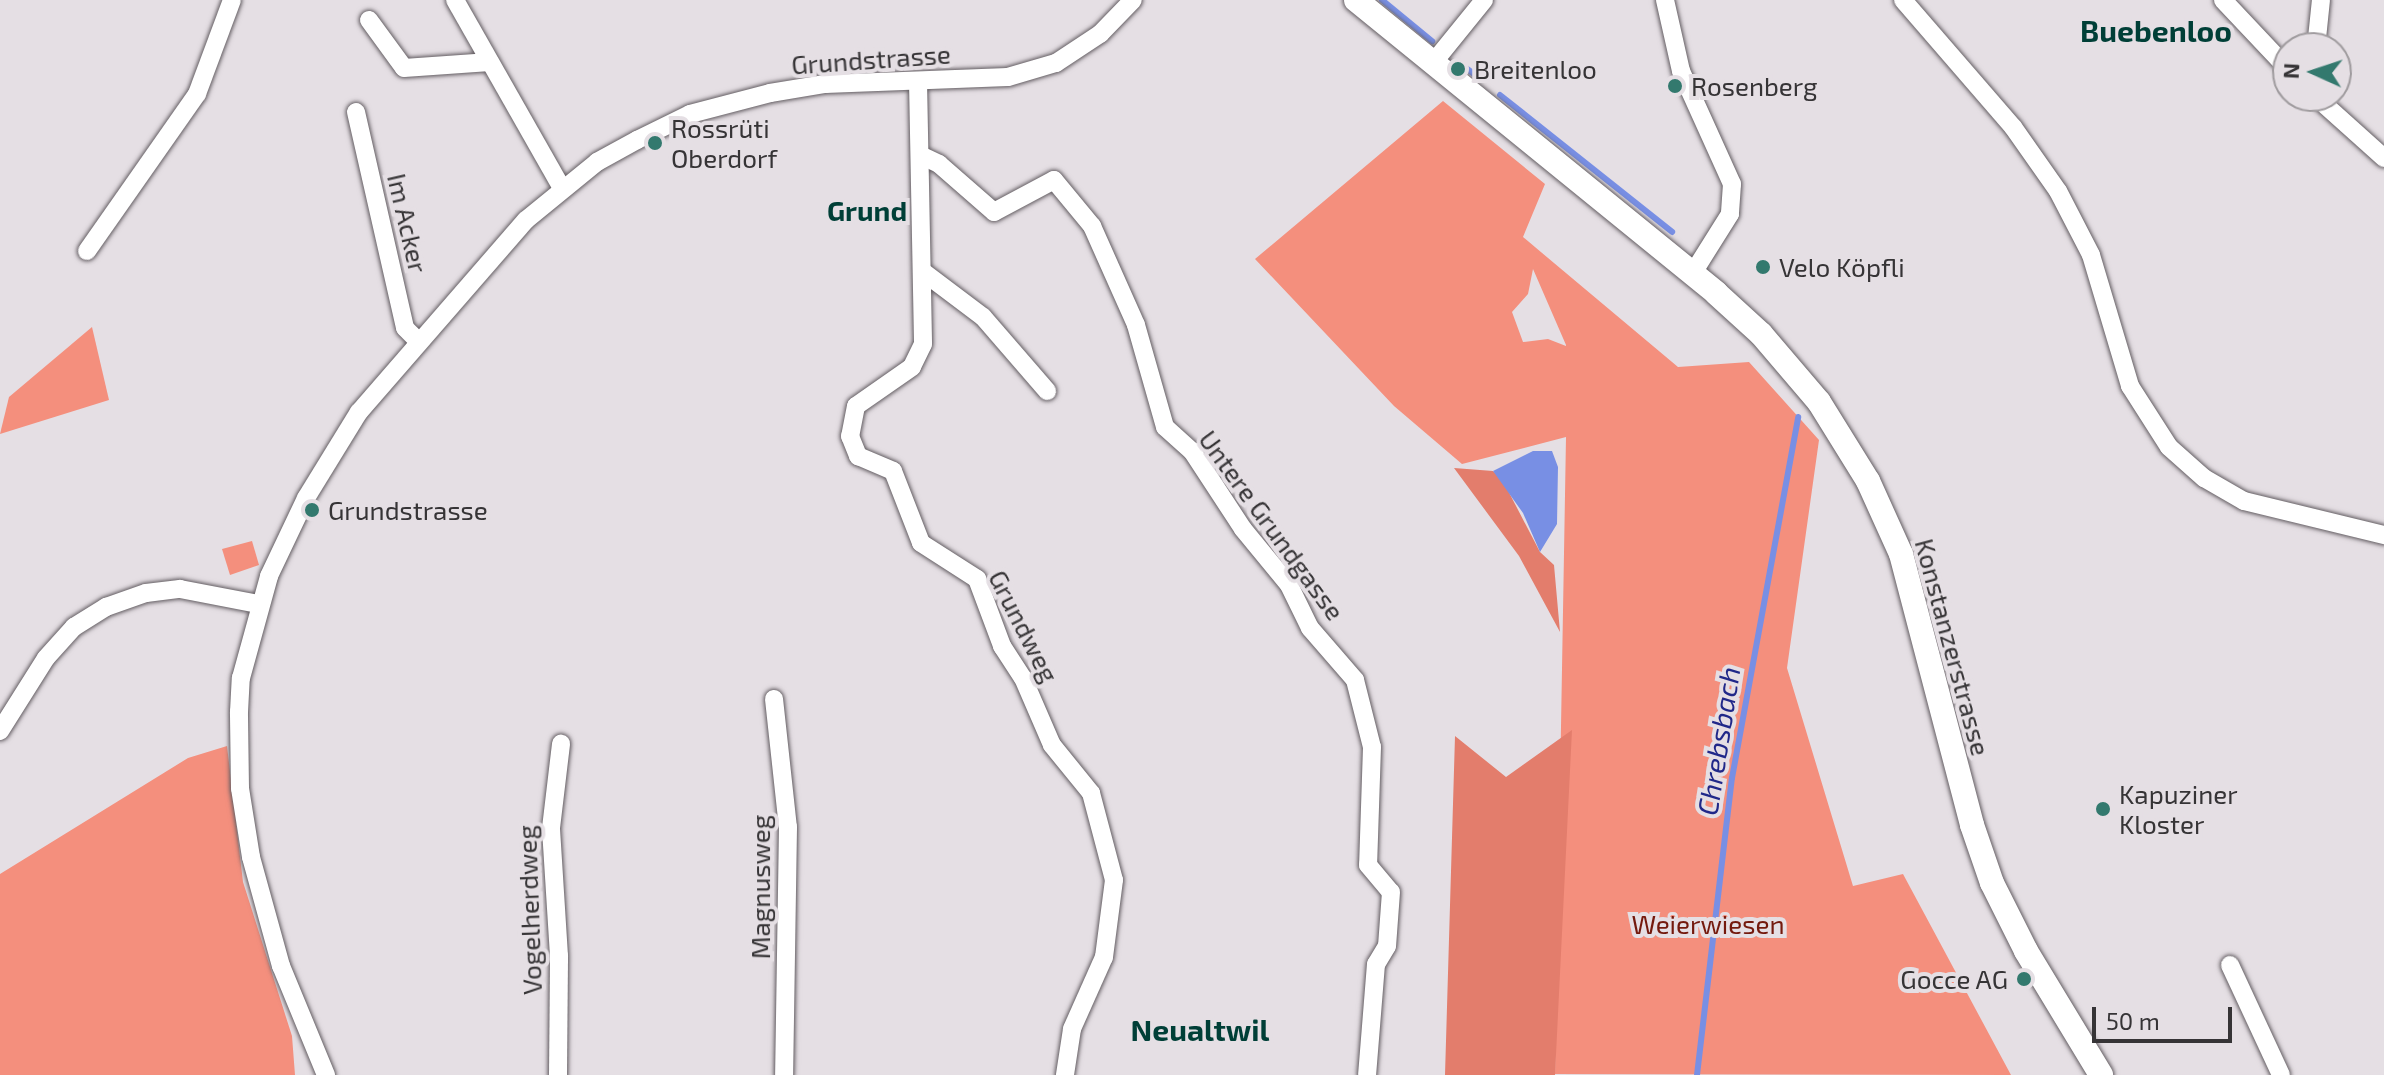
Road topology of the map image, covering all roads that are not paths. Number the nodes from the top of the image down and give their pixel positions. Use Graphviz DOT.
graph roads {
  1 [pos="232,0"];
  2 [pos="455,0"];
  3 [pos="1133,0"];
  4 [pos="1356,0"];
  5 [pos="1484,0"];
  6 [pos="1665,0"];
  7 [pos="1903,0"];
  8 [pos="2223,0"];
  9 [pos="2321,0"];
  10 [pos="369,20"];
  11 [pos="2318,32"];
  12 [pos="2272,52"];
  13 [pos="490,62"];
  14 [pos="1433,63"];
  15 [pos="918,81"];
  16 [pos="356,112"];
  17 [pos="2333,112"];
  18 [pos="920,155"];
  19 [pos="2384,158"];
  20 [pos="562,188"];
  21 [pos="87,251"];
  22 [pos="922,271"];
  23 [pos="1693,273"];
  24 [pos="418,341"];
  25 [pos="1047,391"];
  26 [pos="2384,535"];
  27 [pos="258,604"];
  28 [pos="774,699"];
  29 [pos="0,731"];
  30 [pos="561,744"];
  31 [pos="2230,965"];
  32 [pos="326,1075"];
  33 [pos="558,1075"];
  34 [pos="784,1075"];
  35 [pos="1065,1075"];
  36 [pos="1367,1075"];
  37 [pos="2101,1075"];
  38 [pos="2281,1075"];
  1 -- 21 [label="street"];
  2 -- 13 [label="street"];
  3 -- 15 [label="street, Grundstrasse"];
  4 -- 14 [label="main road, Konstanzerstrasse"];
  5 -- 14 [label="street"];
  6 -- 23 [label="street"];
  7 -- 26 [label="street"];
  8 -- 12 [label="street"];
  9 -- 11 [label="street"];
  10 -- 13 [label="street"];
  13 -- 20 [label="street"];
  14 -- 23 [label="main road, Konstanzerstrasse"];
  15 -- 18 [label="street, Grundweg"];
  15 -- 20 [label="street, Grundstrasse"];
  16 -- 24 [label="street, Im Acker"];
  17 -- 19 [label="street"];
  18 -- 22 [label="street, Grundweg"];
  18 -- 36 [label="street, Untere Grundgasse"];
  20 -- 24 [label="street, Grundstrasse"];
  22 -- 25 [label="street"];
  22 -- 35 [label="street, Grundweg"];
  23 -- 37 [label="main road, Konstanzerstrasse"];
  24 -- 27 [label="street, Grundstrasse"];
  27 -- 29 [label="street"];
  27 -- 32 [label="street, Grundstrasse"];
  28 -- 34 [label="street, Magnusweg"];
  30 -- 33 [label="street, Vogelherdweg"];
  31 -- 38 [label="street"];
}
